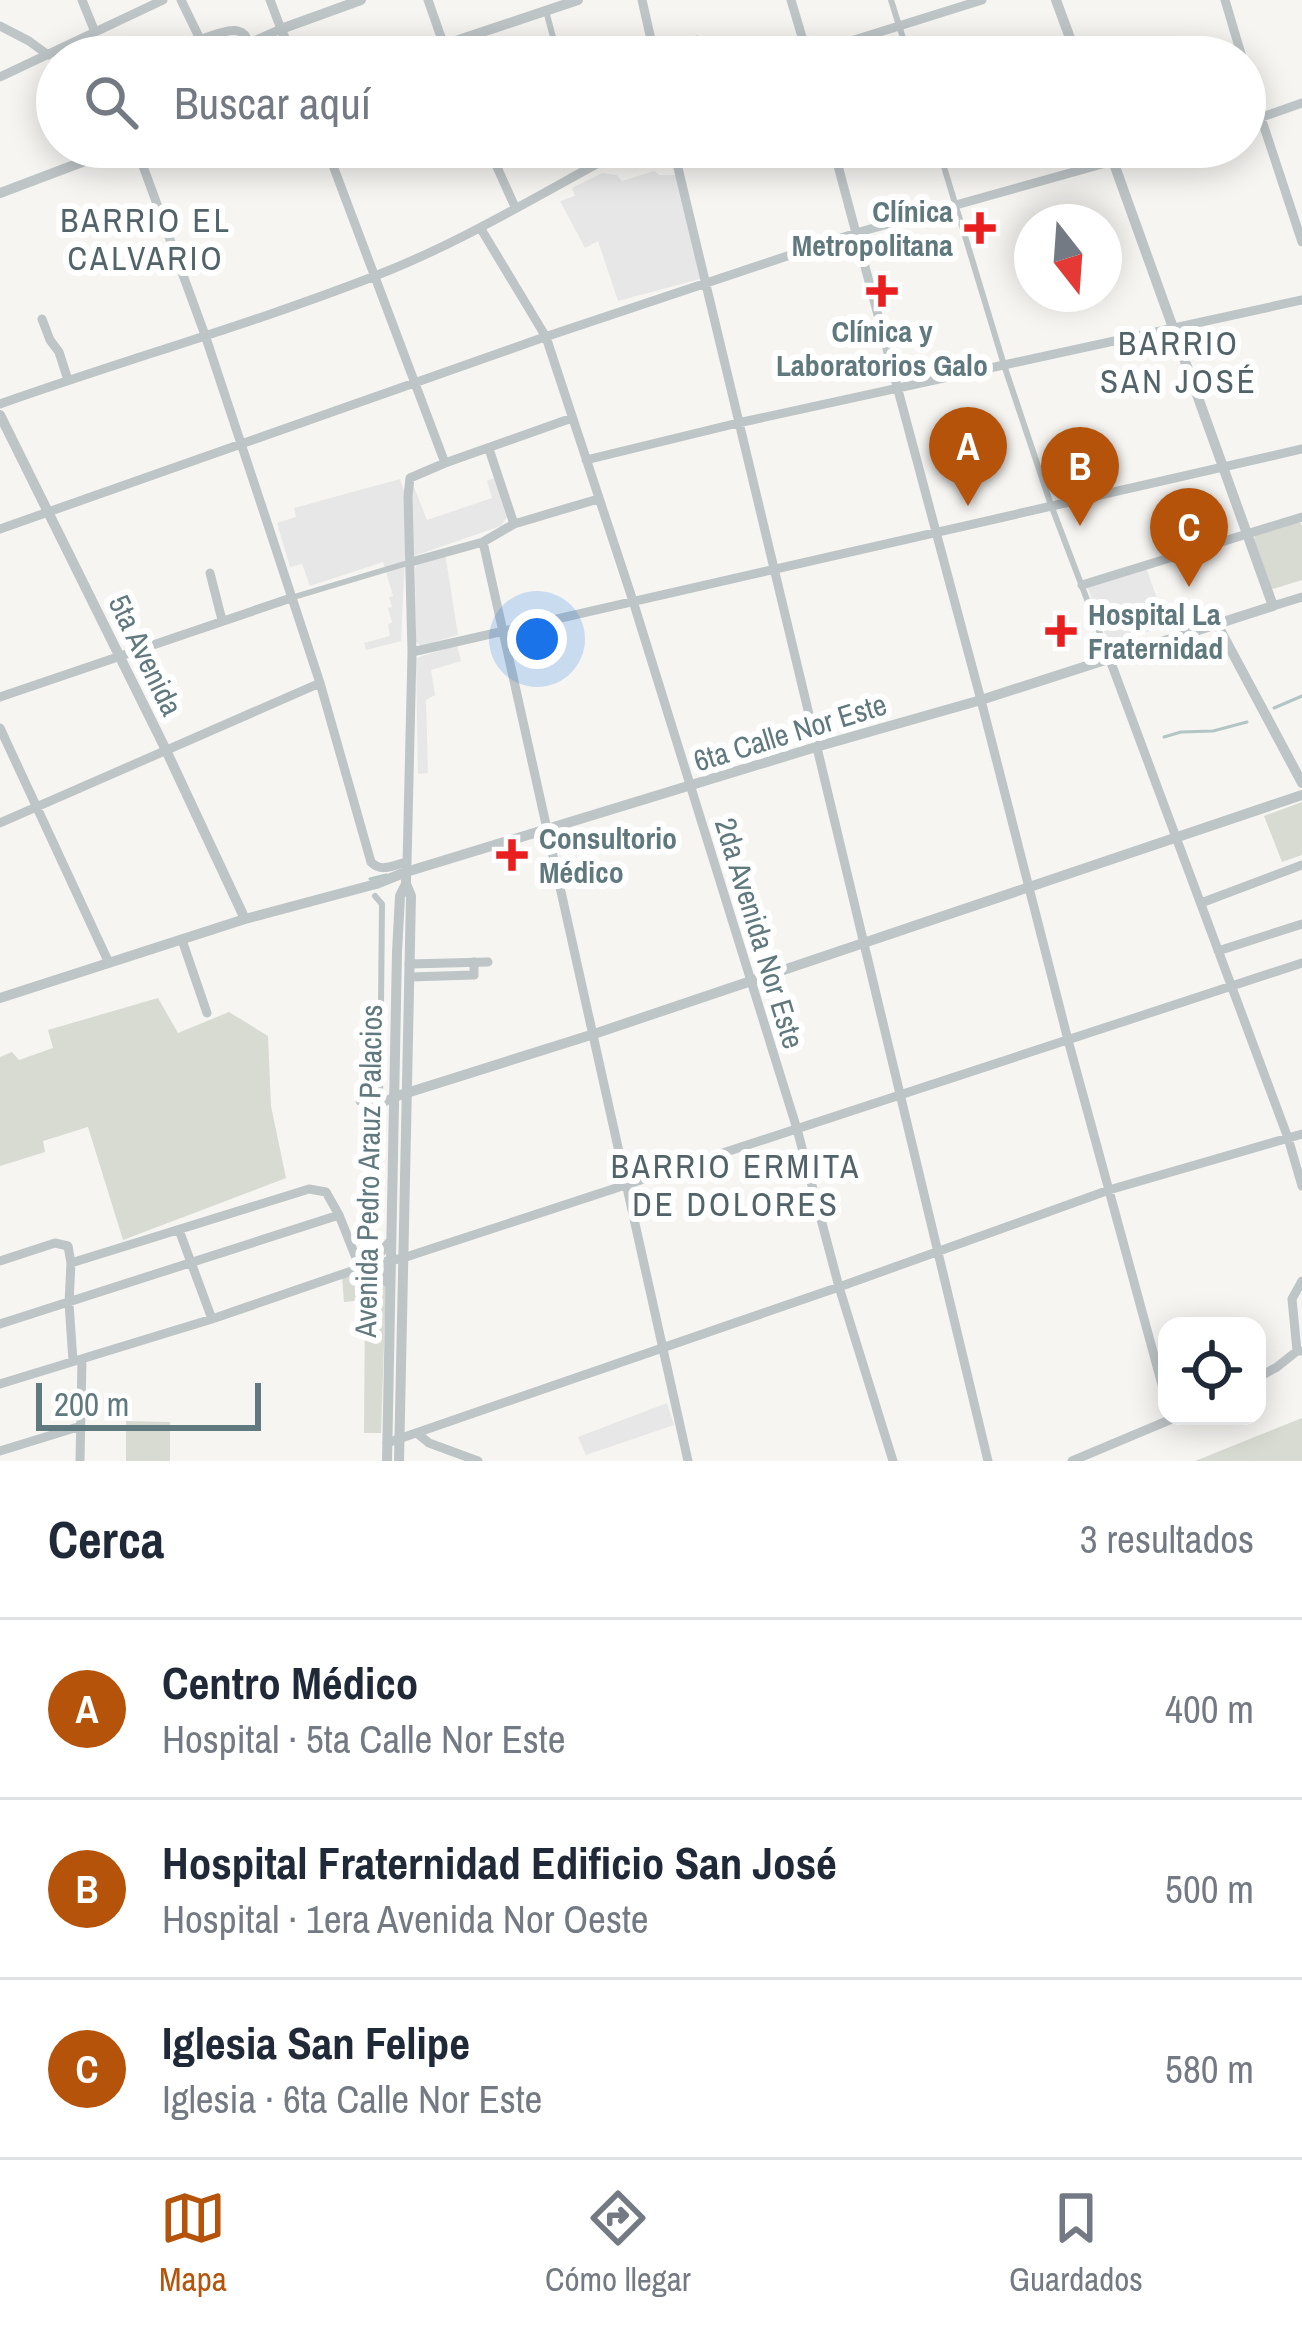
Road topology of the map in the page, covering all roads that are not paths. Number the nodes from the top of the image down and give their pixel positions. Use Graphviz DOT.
graph roads {
  1 [pos="82,0"];
  2 [pos="163,0"];
  3 [pos="182,0"];
  4 [pos="270,0"];
  5 [pos="361,0"];
  6 [pos="428,0"];
  7 [pos="578,0"];
  8 [pos="642,0"];
  9 [pos="791,0"];
  10 [pos="891,0"];
  11 [pos="982,0"];
  12 [pos="1056,0"];
  13 [pos="1225,0"];
  14 [pos="546,11"];
  15 [pos="0,26"];
  16 [pos="899,26"];
  17 [pos="281,29"];
  18 [pos="95,32"];
  19 [pos="87,36"];
  20 [pos="199,36"];
  21 [pos="265,36"];
  22 [pos="284,36"];
  23 [pos="440,36"];
  24 [pos="485,36"];
  25 [pos="553,36"];
  26 [pos="650,36"];
  27 [pos="800,36"];
  28 [pos="868,36"];
  29 [pos="902,36"];
  30 [pos="1069,36"];
  31 [pos="1235,36"];
  32 [pos="36,46"];
  33 [pos="36,60"];
  34 [pos="0,77"];
  35 [pos="1302,103"];
  36 [pos="1266,117"];
  37 [pos="1266,137"];
  38 [pos="66,168"];
  39 [pos="144,168"];
  40 [pos="334,168"];
  41 [pos="497,168"];
  42 [pos="588,168"];
  43 [pos="678,168"];
  44 [pos="838,168"];
  45 [pos="945,168"];
  46 [pos="1087,168"];
  47 [pos="1116,168"];
  48 [pos="0,193"];
  49 [pos="957,203"];
  50 [pos="514,207"];
  51 [pos="481,229"];
  52 [pos="856,233"];
  53 [pos="1302,242"];
  54 [pos="375,276"];
  55 [pos="707,284"];
  56 [pos="1302,300"];
  57 [pos="43,319"];
  58 [pos="1173,326"];
  59 [pos="205,335"];
  60 [pos="546,337"];
  61 [pos="1004,365"];
  62 [pos="68,380"];
  63 [pos="416,383"];
  64 [pos="896,388"];
  65 [pos="0,404"];
  66 [pos="0,415"];
  67 [pos="572,418"];
  68 [pos="737,423"];
  69 [pos="241,443"];
  70 [pos="489,449"];
  71 [pos="1302,449"];
  72 [pos="586,460"];
  73 [pos="445,463"];
  74 [pos="1224,467"];
  75 [pos="598,499"];
  76 [pos="1051,505"];
  77 [pos="49,512"];
  78 [pos="1302,517"];
  79 [pos="514,524"];
  80 [pos="0,529"];
  81 [pos="934,532"];
  82 [pos="1247,533"];
  83 [pos="483,542"];
  84 [pos="411,562"];
  85 [pos="773,569"];
  86 [pos="210,573"];
  87 [pos="1082,585"];
  88 [pos="1302,597"];
  89 [pos="291,598"];
  90 [pos="633,601"];
  91 [pos="1273,606"];
  92 [pos="222,620"];
  93 [pos="1218,626"];
  94 [pos="502,631"];
  95 [pos="412,652"];
  96 [pos="119,656"];
  97 [pos="1111,660"];
  98 [pos="320,682"];
  99 [pos="0,697"];
  100 [pos="981,700"];
  101 [pos="0,728"];
  102 [pos="816,747"];
  103 [pos="165,748"];
  104 [pos="1302,783"];
  105 [pos="689,787"];
  106 [pos="1302,795"];
  107 [pos="36,808"];
  108 [pos="0,823"];
  109 [pos="549,830"];
  110 [pos="1175,838"];
  111 [pos="1302,865"];
  112 [pos="406,872"];
  113 [pos="1029,887"];
  114 [pos="375,890"];
  115 [pos="1201,903"];
  116 [pos="245,919"];
  117 [pos="1302,924"];
  118 [pos="182,940"];
  119 [pos="863,943"];
  120 [pos="1218,951"];
  121 [pos="406,961"];
  122 [pos="488,962"];
  123 [pos="109,963"];
  124 [pos="1302,963"];
  125 [pos="750,981"];
  126 [pos="1231,987"];
  127 [pos="0,998"];
  128 [pos="207,1013"];
  129 [pos="402,1015"];
  130 [pos="593,1034"];
  131 [pos="1068,1040"];
  132 [pos="408,1093"];
  133 [pos="394,1096"];
  134 [pos="899,1096"];
  135 [pos="360,1101"];
  136 [pos="380,1104"];
  137 [pos="797,1129"];
  138 [pos="1302,1134"];
  139 [pos="1288,1138"];
  140 [pos="400,1166"];
  141 [pos="627,1184"];
  142 [pos="1302,1186"];
  143 [pos="1109,1190"];
  144 [pos="339,1215"];
  145 [pos="178,1230"];
  146 [pos="391,1240"];
  147 [pos="936,1250"];
  148 [pos="396,1259"];
  149 [pos="0,1262"];
  150 [pos="71,1263"];
  151 [pos="191,1263"];
  152 [pos="364,1266"];
  153 [pos="1302,1281"];
  154 [pos="839,1287"];
  155 [pos="389,1288"];
  156 [pos="69,1303"];
  157 [pos="212,1319"];
  158 [pos="0,1324"];
  159 [pos="663,1348"];
  160 [pos="1300,1351"];
  161 [pos="77,1360"];
  162 [pos="1158,1369"];
  163 [pos="1266,1373"];
  164 [pos="0,1384"];
  165 [pos="1158,1424"];
  166 [pos="81,1426"];
  167 [pos="417,1433"];
  168 [pos="394,1441"];
  169 [pos="0,1451"];
  170 [pos="684,1460"];
  171 [pos="80,1461"];
  172 [pos="387,1461"];
  173 [pos="399,1461"];
  174 [pos="478,1461"];
  175 [pos="893,1461"];
  176 [pos="988,1461"];
  177 [pos="1072,1461"];
  1 -- 18 [label="street"];
  2 -- 18 [label="street"];
  3 -- 20 [label="street"];
  4 -- 17 [label="street"];
  5 -- 17 [label="street"];
  6 -- 23 [label="street"];
  7 -- 14 [label="street"];
  8 -- 26 [label="street"];
  9 -- 27 [label="street"];
  10 -- 16 [label="street"];
  11 -- 16 [label="street"];
  12 -- 30 [label="street"];
  13 -- 31 [label="street"];
  14 -- 24 [label="street"];
  14 -- 25 [label="street"];
  15 -- 32 [label="street"];
  16 -- 28 [label="street"];
  16 -- 29 [label="street"];
  17 -- 21 [label="street"];
  17 -- 22 [label="street"];
  18 -- 19 [label="street"];
  33 -- 34 [label="street"];
  35 -- 36 [label="street"];
  37 -- 53 [label="street"];
  38 -- 48 [label="street"];
  39 -- 59 [label="street"];
  40 -- 54 [label="street"];
  41 -- 50 [label="street"];
  42 -- 50 [label="street"];
  43 -- 55 [label="street"];
  44 -- 52 [label="street"];
  45 -- 49 [label="street"];
  46 -- 49 [label="street"];
  47 -- 58 [label="street"];
  49 -- 52 [label="street"];
  49 -- 61 [label="street"];
  50 -- 51 [label="street"];
  51 -- 54 [label="street"];
  51 -- 60 [label="street, 2da Avenida Nor Este"];
  52 -- 55 [label="street"];
  52 -- 64 [label="street"];
  54 -- 59 [label="street"];
  54 -- 63 [label="street"];
  55 -- 60 [label="street"];
  55 -- 68 [label="street"];
  56 -- 58 [label="street"];
  57 -- 62 [label="street"];
  58 -- 61 [label="street"];
  58 -- 74 [label="street"];
  59 -- 62 [label="street"];
  59 -- 69 [label="street"];
  60 -- 63 [label="street"];
  60 -- 67 [label="street, 2da Avenida Nor Este"];
  61 -- 64 [label="street"];
  61 -- 76 [label="street"];
  62 -- 65 [label="street"];
  63 -- 69 [label="street"];
  63 -- 73 [label="street"];
  64 -- 68 [label="street"];
  64 -- 81 [label="street"];
  66 -- 77 [label="street, 5ta Avenida"];
  67 -- 70 [label="street"];
  67 -- 72 [label="street, 2da Avenida Nor Este"];
  68 -- 72 [label="street"];
  68 -- 85 [label="street"];
  69 -- 77 [label="street"];
  69 -- 89 [label="street"];
  70 -- 73 [label="street"];
  70 -- 79 [label="street"];
  71 -- 74 [label="street"];
  72 -- 75 [label="street, 2da Avenida Nor Este"];
  73 -- 84 [label="street"];
  74 -- 76 [label="street"];
  74 -- 82 [label="street"];
  75 -- 79 [label="street"];
  75 -- 90 [label="street, 2da Avenida Nor Este"];
  76 -- 81 [label="street"];
  76 -- 87 [label="street"];
  77 -- 80 [label="street"];
  77 -- 96 [label="street, 5ta Avenida"];
  78 -- 82 [label="street"];
  79 -- 83 [label="street"];
  81 -- 85 [label="street"];
  81 -- 100 [label="street"];
  82 -- 87 [label="street"];
  82 -- 91 [label="street"];
  83 -- 84 [label="street"];
  83 -- 94 [label="street"];
  84 -- 89 [label="street"];
  84 -- 95 [label="street"];
  85 -- 90 [label="street"];
  85 -- 102 [label="street"];
  86 -- 92 [label="street"];
  87 -- 97 [label="street"];
  88 -- 91 [label="street"];
  89 -- 92 [label="street"];
  89 -- 98 [label="street"];
  90 -- 94 [label="street"];
  90 -- 105 [label="street, 2da Avenida Nor Este"];
  91 -- 93 [label="street, 6ta Calle Nor Este"];
  92 -- 96 [label="street"];
  93 -- 97 [label="street, 6ta Calle Nor Este"];
  93 -- 104 [label="street"];
  94 -- 95 [label="street"];
  94 -- 109 [label="street"];
  95 -- 112 [label="street"];
  96 -- 99 [label="street"];
  96 -- 103 [label="street, 5ta Avenida"];
  97 -- 100 [label="street, 6ta Calle Nor Este"];
  97 -- 110 [label="street"];
  98 -- 103 [label="street"];
  98 -- 112 [label="street"];
  100 -- 102 [label="street, 6ta Calle Nor Este"];
  100 -- 113 [label="street"];
  101 -- 107 [label="street"];
  102 -- 105 [label="street, 6ta Calle Nor Este"];
  102 -- 119 [label="street"];
  103 -- 107 [label="street"];
  103 -- 116 [label="street, 5ta Avenida"];
  105 -- 109 [label="street, 6ta Calle Nor Este"];
  105 -- 125 [label="street, 2da Avenida Nor Este"];
  106 -- 110 [label="street"];
  107 -- 108 [label="street"];
  107 -- 123 [label="street"];
  109 -- 112 [label="street, 6ta Calle Nor Este"];
  109 -- 130 [label="street"];
  110 -- 113 [label="street"];
  110 -- 115 [label="street"];
  111 -- 115 [label="street"];
  112 -- 114 [label="street, 6ta Calle Nor Este"];
  112 -- 121 [label="street, Avenida Pedro Arauz Palacios"];
  113 -- 119 [label="street"];
  113 -- 131 [label="street"];
  114 -- 116 [label="street, 6ta Calle Nor Este"];
  114 -- 136 [label="street"];
  115 -- 120 [label="street"];
  116 -- 118 [label="street, 6ta Calle Nor Este"];
  117 -- 120 [label="street"];
  118 -- 123 [label="street, 6ta Calle Nor Este"];
  118 -- 128 [label="street"];
  119 -- 125 [label="street"];
  119 -- 134 [label="street"];
  120 -- 126 [label="street"];
  121 -- 122 [label="street"];
  121 -- 129 [label="street, Avenida Pedro Arauz Palacios"];
  121 -- 129 [label="street, Avenida Pedro Arauz Palacios"];
  123 -- 127 [label="street, 6ta Calle Nor Este"];
  124 -- 126 [label="street"];
  125 -- 130 [label="street"];
  125 -- 137 [label="street, 2da Avenida Nor Este"];
  126 -- 131 [label="street"];
  126 -- 139 [label="street"];
  129 -- 132 [label="street, Avenida Pedro Arauz Palacios"];
  129 -- 133 [label="street, Avenida Pedro Arauz Palacios"];
  130 -- 132 [label="street"];
  130 -- 141 [label="street"];
  131 -- 134 [label="street"];
  131 -- 143 [label="street"];
  132 -- 133 [label="street"];
  132 -- 140 [label="street, Avenida Pedro Arauz Palacios"];
  133 -- 136 [label="street"];
  133 -- 140 [label="street, Avenida Pedro Arauz Palacios"];
  134 -- 137 [label="street"];
  134 -- 147 [label="street"];
  135 -- 136 [label="street"];
  137 -- 141 [label="street"];
  137 -- 154 [label="street, 2da Avenida Nor Este"];
  138 -- 139 [label="street"];
  139 -- 142 [label="street"];
  139 -- 143 [label="street"];
  140 -- 146 [label="street, Avenida Pedro Arauz Palacios"];
  140 -- 148 [label="street, Avenida Pedro Arauz Palacios"];
  141 -- 148 [label="street"];
  141 -- 159 [label="street"];
  143 -- 147 [label="street"];
  143 -- 162 [label="street"];
  144 -- 145 [label="street"];
  144 -- 151 [label="street"];
  144 -- 152 [label="street"];
  145 -- 150 [label="street"];
  145 -- 151 [label="street"];
  146 -- 148 [label="street, Avenida Pedro Arauz Palacios"];
  146 -- 152 [label="street"];
  147 -- 154 [label="street"];
  147 -- 176 [label="street"];
  148 -- 152 [label="street"];
  148 -- 155 [label="street, Avenida Pedro Arauz Palacios"];
  148 -- 168 [label="street, Avenida Pedro Arauz Palacios"];
  149 -- 150 [label="street"];
  150 -- 156 [label="street"];
  151 -- 156 [label="street"];
  151 -- 157 [label="street"];
  152 -- 155 [label="street"];
  152 -- 157 [label="street"];
  153 -- 160 [label="street"];
  154 -- 159 [label="street"];
  154 -- 175 [label="street, 2da Avenida Nor Este"];
  155 -- 168 [label="street, Avenida Pedro Arauz Palacios"];
  156 -- 158 [label="street"];
  156 -- 161 [label="street"];
  157 -- 161 [label="street"];
  159 -- 167 [label="street"];
  159 -- 170 [label="street"];
  160 -- 163 [label="street"];
  161 -- 164 [label="street"];
  161 -- 166 [label="street"];
  165 -- 177 [label="street"];
  166 -- 169 [label="street"];
  166 -- 171 [label="street"];
  167 -- 168 [label="street"];
  167 -- 174 [label="street"];
  168 -- 172 [label="street, Avenida Pedro Arauz Palacios"];
  168 -- 173 [label="street, Avenida Pedro Arauz Palacios"];
}
